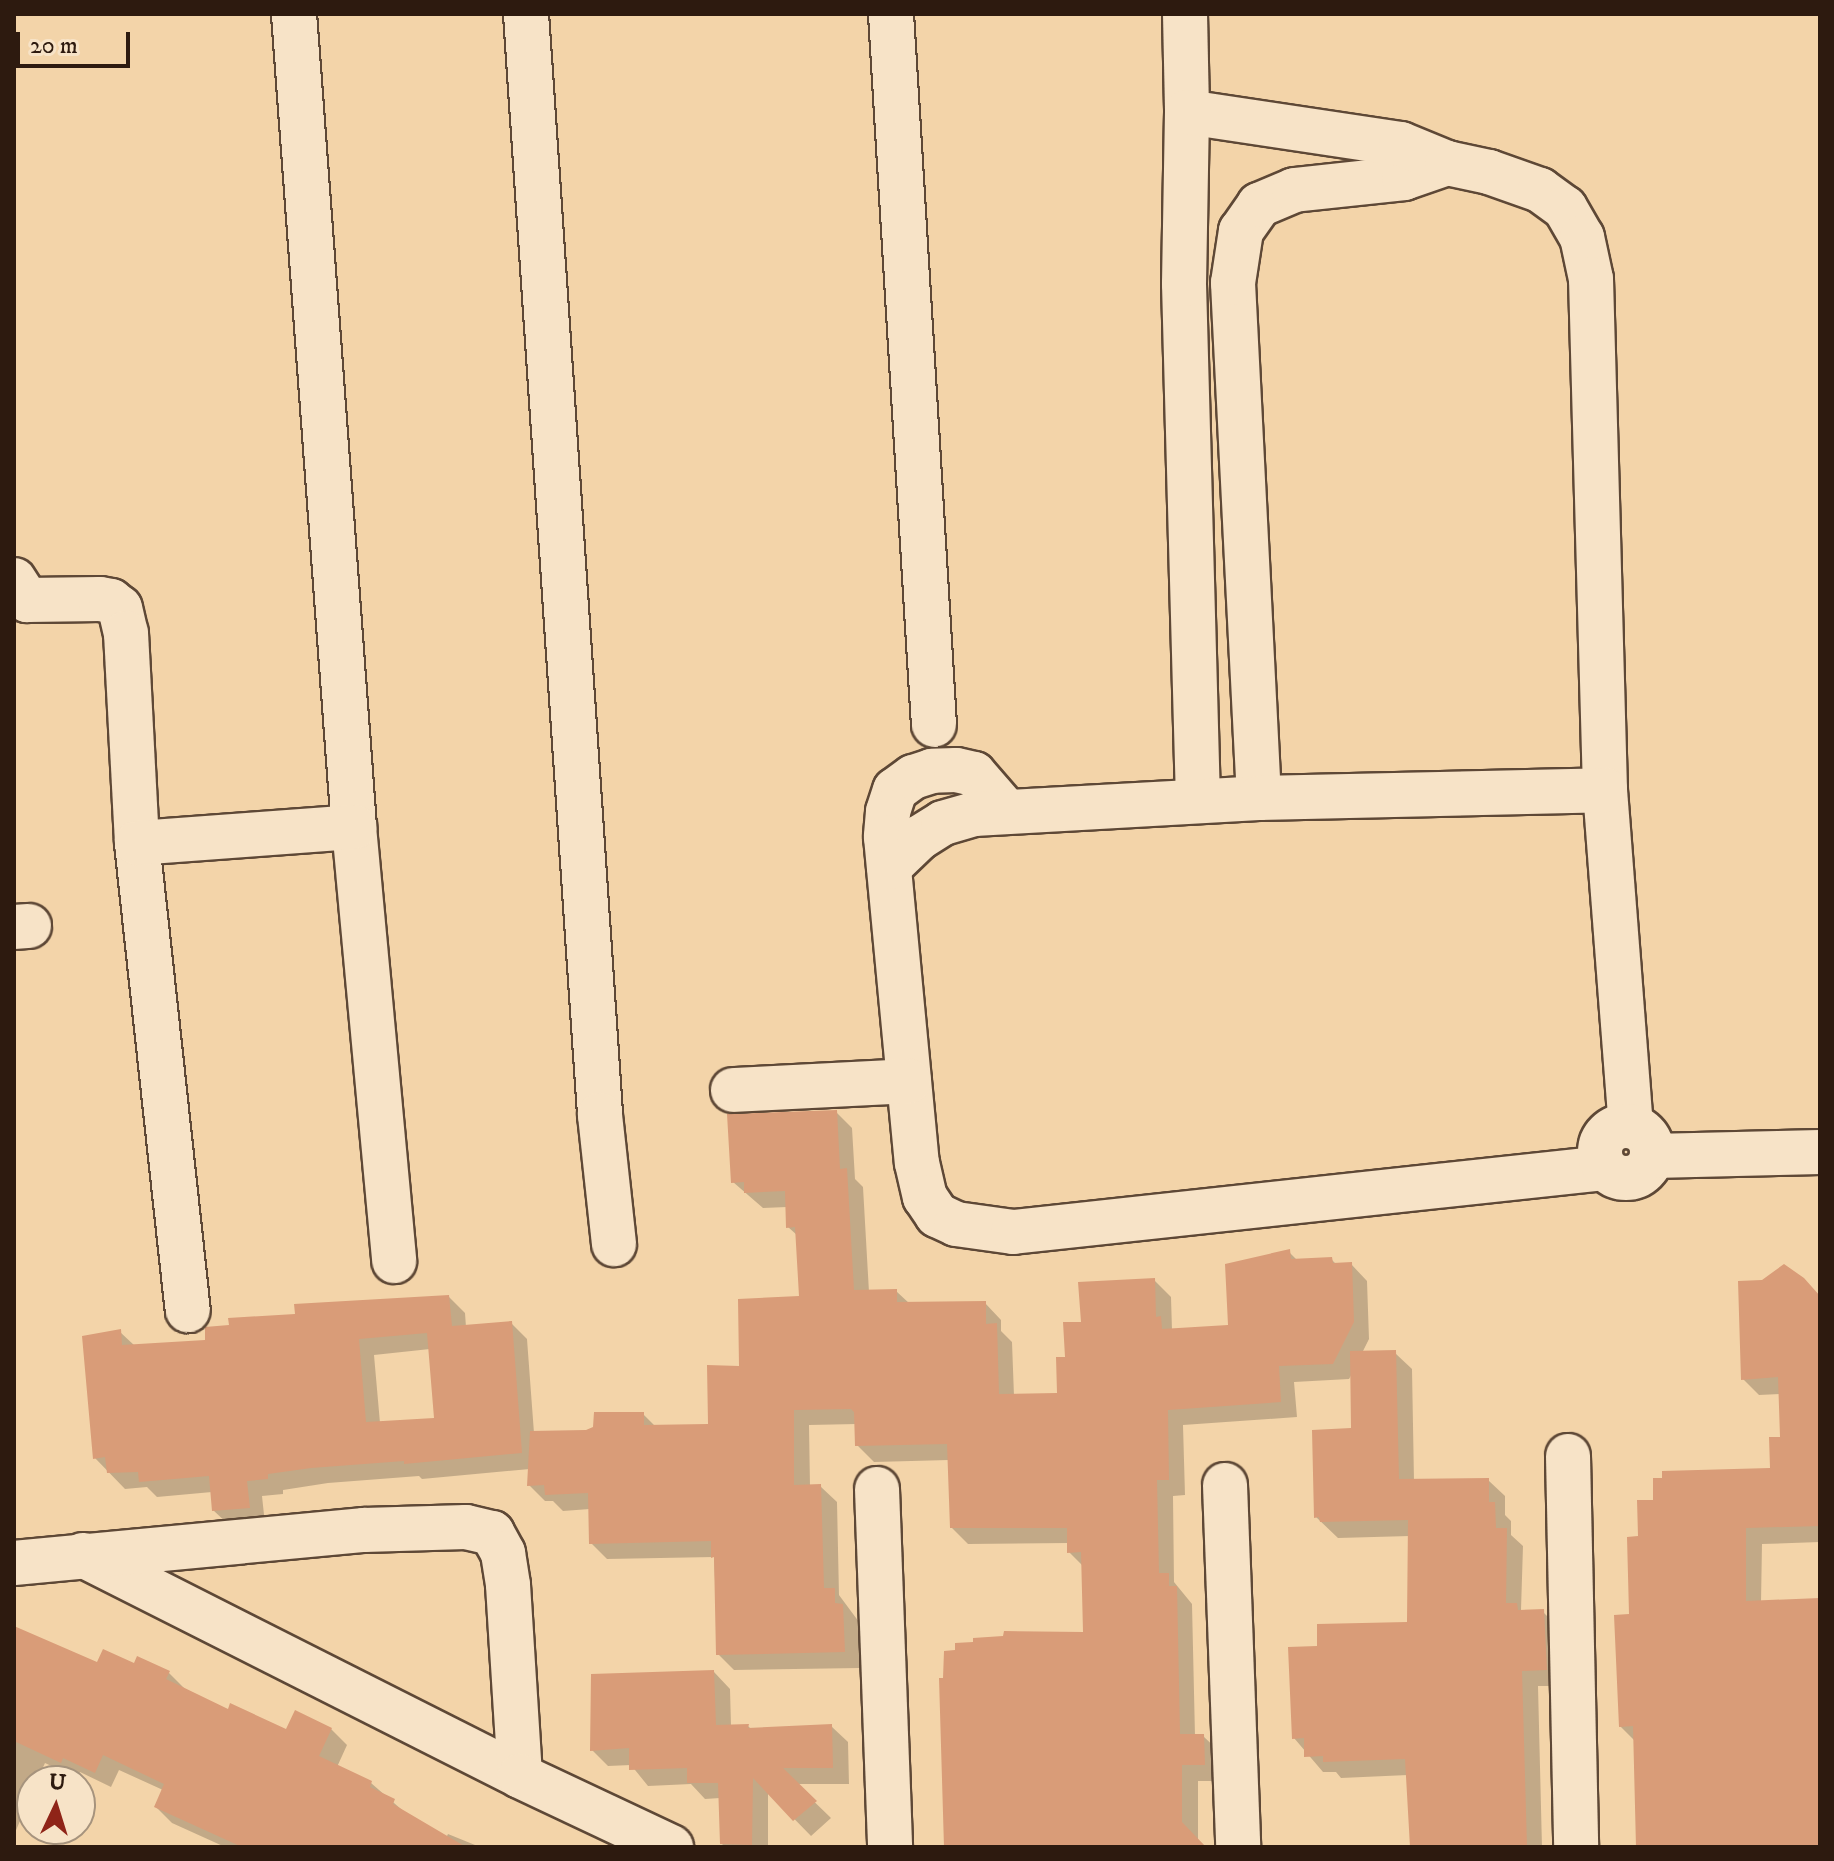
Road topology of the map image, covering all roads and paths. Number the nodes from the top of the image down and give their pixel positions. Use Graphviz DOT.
graph roads {
  1 [pos="294,14"];
  2 [pos="526,14"];
  3 [pos="891,14"];
  4 [pos="1185,14"];
  5 [pos="1187,112"];
  6 [pos="1361,137"];
  7 [pos="1447,163"];
  8 [pos="1355,184"];
  9 [pos="1233,283"];
  10 [pos="1184,284"];
  11 [pos="14,580"];
  12 [pos="934,725"];
  13 [pos="1605,790"];
  14 [pos="1259,798"];
  15 [pos="1198,801"];
  16 [pos="354,827"];
  17 [pos="137,843"];
  18 [pos="909,1081"];
  19 [pos="733,1090"];
  20 [pos="1642,1141"];
  21 [pos="1820,1152"];
  22 [pos="614,1244"];
  23 [pos="394,1261"];
  24 [pos="188,1310"];
  25 [pos="1568,1456"];
  26 [pos="1225,1485"];
  27 [pos="877,1489"];
  28 [pos="83,1555"];
  29 [pos="14,1563"];
  30 [pos="520,1776"];
  31 [pos="671,1847"];
  32 [pos="890,1847"];
  33 [pos="1238,1847"];
  34 [pos="1576,1847"];
  1 -- 16 [label="street"];
  2 -- 22 [label="street"];
  3 -- 12 [label="street"];
  4 -- 5 [label="street"];
  5 -- 6 [label="street"];
  5 -- 10 [label="street"];
  6 -- 7 [label="street"];
  6 -- 8 [label="street"];
  7 -- 8 [label="street"];
  7 -- 13 [label="street"];
  8 -- 9 [label="street"];
  9 -- 10 [label="street"];
  9 -- 14 [label="street"];
  10 -- 15 [label="street"];
  11 -- 17 [label="street"];
  13 -- 14 [label="street"];
  13 -- 20 [label="street"];
  14 -- 15 [label="street"];
  15 -- 18 [label="street"];
  16 -- 17 [label="street"];
  16 -- 23 [label="street"];
  17 -- 24 [label="street"];
  18 -- 19 [label="street"];
  18 -- 20 [label="street"];
  20 -- 21 [label="street"];
  25 -- 34 [label="street"];
  26 -- 33 [label="street"];
  27 -- 32 [label="street"];
  28 -- 29 [label="street"];
  28 -- 30 [label="street"];
  28 -- 30 [label="street"];
  30 -- 31 [label="street"];
}
